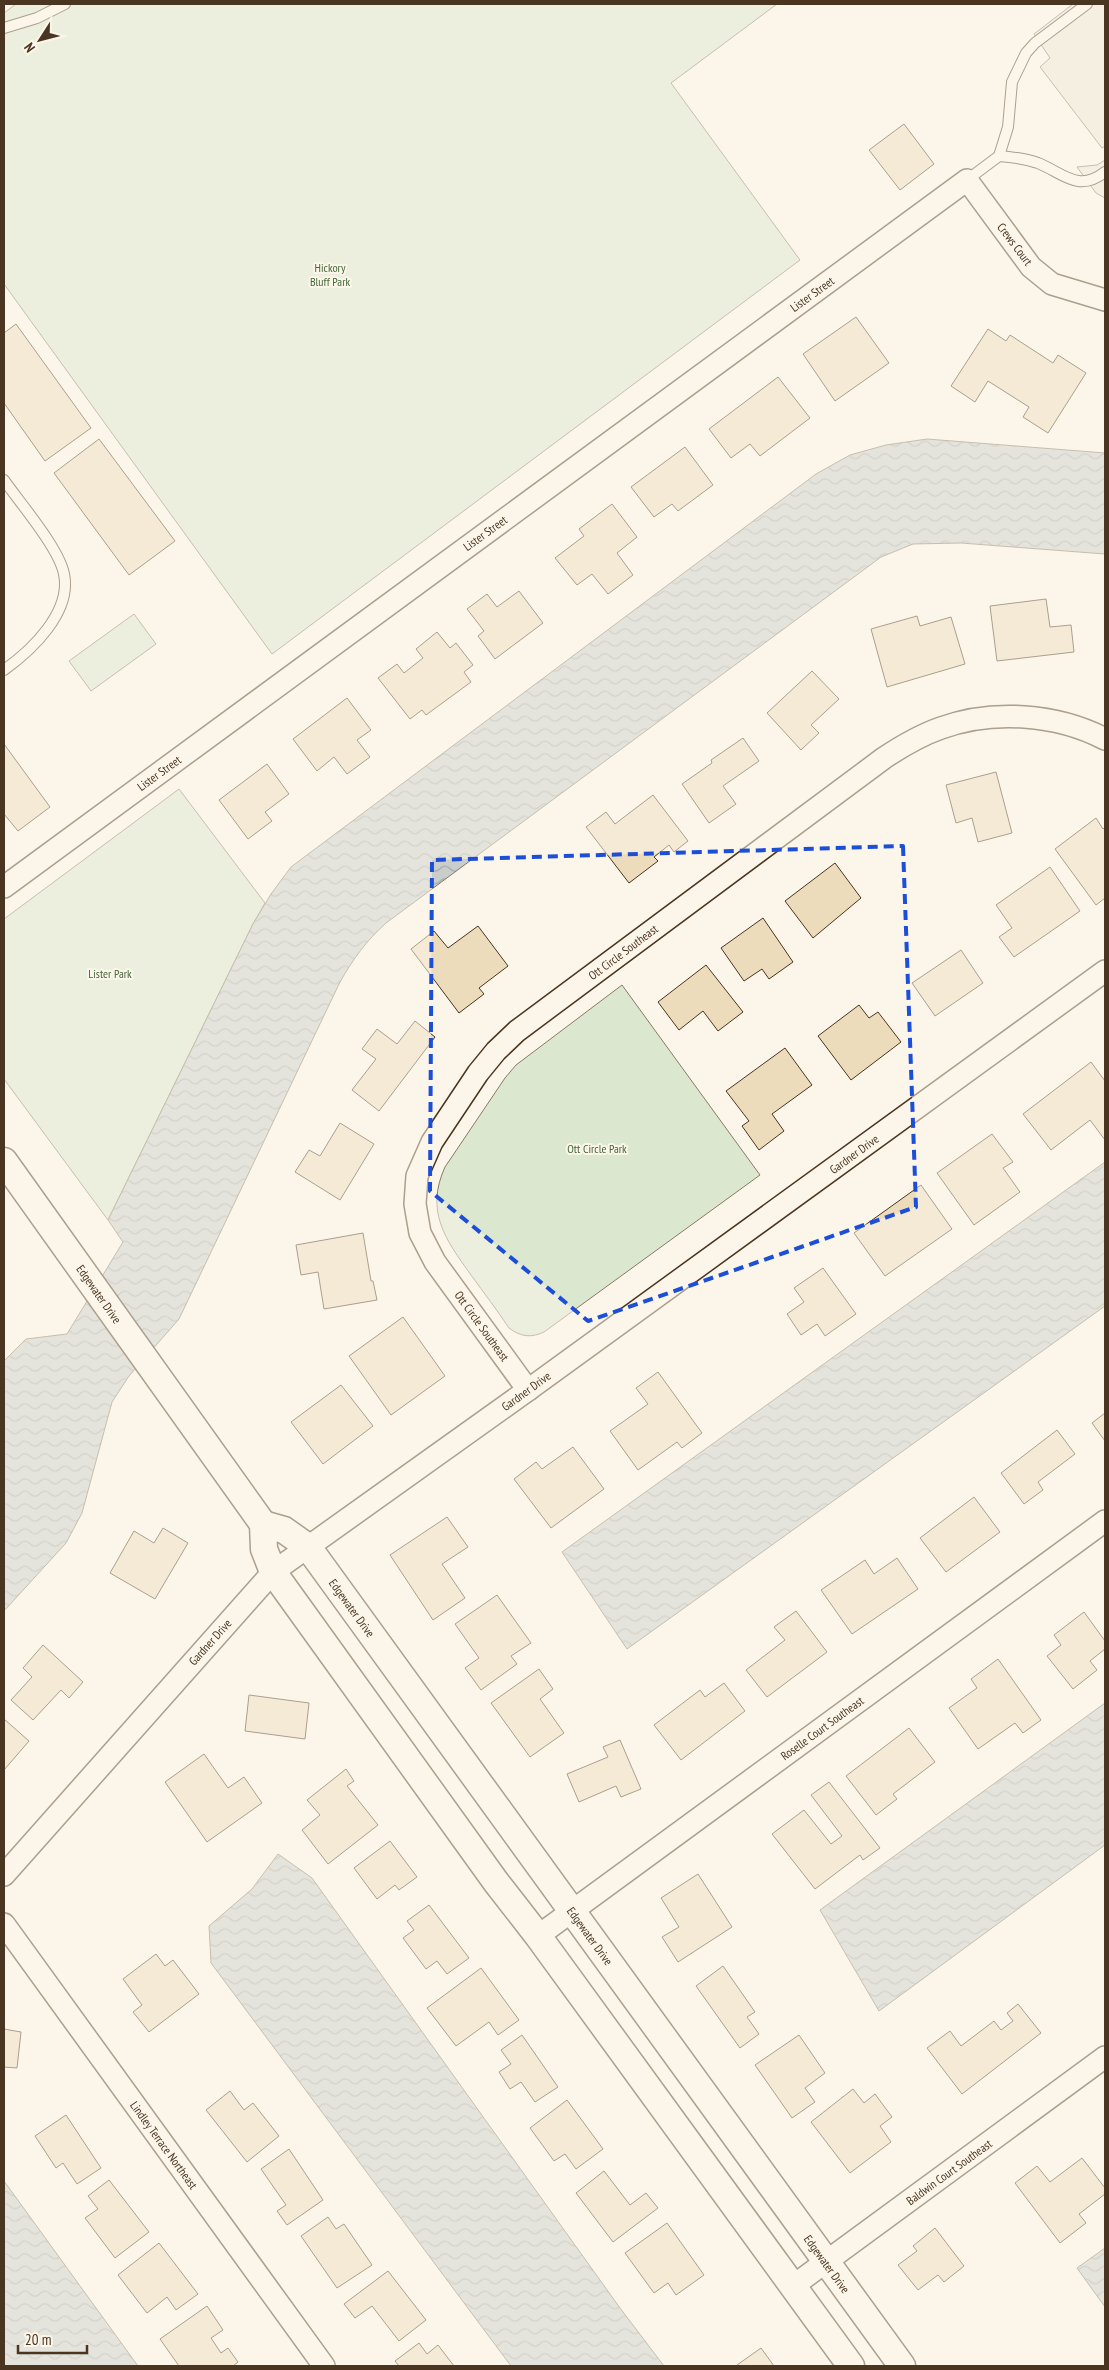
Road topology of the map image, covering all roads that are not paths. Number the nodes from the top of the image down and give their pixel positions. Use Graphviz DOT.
graph roads {
  1 [pos="65,4"];
  2 [pos="1086,4"];
  3 [pos="4,28"];
  4 [pos="999,156"];
  5 [pos="1105,172"];
  6 [pos="967,180"];
  7 [pos="1105,300"];
  8 [pos="4,480"];
  9 [pos="4,670"];
  10 [pos="1105,739"];
  11 [pos="4,887"];
  12 [pos="1105,971"];
  13 [pos="4,1163"];
  14 [pos="528,1390"];
  15 [pos="1105,1521"];
  16 [pos="263,1524"];
  17 [pos="308,1547"];
  18 [pos="273,1572"];
  19 [pos="4,1875"];
  20 [pos="572,1910"];
  21 [pos="4,1924"];
  22 [pos="538,1936"];
  23 [pos="1105,2057"];
  24 [pos="826,2262"];
  25 [pos="793,2286"];
  26 [pos="324,2366"];
  27 [pos="851,2366"];
  28 [pos="902,2366"];
  1 -- 3 [label="lane"];
  2 -- 4 [label="lane"];
  4 -- 5 [label="lane"];
  4 -- 6 [label="lane"];
  6 -- 7 [label="street, Crews Court"];
  6 -- 11 [label="street, Lister Street"];
  8 -- 9 [label="lane"];
  10 -- 14 [label="street, Ott Circle Southeast"];
  12 -- 14 [label="street, Gardner Drive"];
  13 -- 16 [label="street, Edgewater Drive"];
  14 -- 17 [label="street, Gardner Drive"];
  15 -- 20 [label="street, Roselle Court Southeast"];
  16 -- 17 [label="street, Edgewater Drive"];
  16 -- 18 [label="street"];
  17 -- 18 [label="street, Gardner Drive"];
  17 -- 20 [label="street, Edgewater Drive"];
  18 -- 19 [label="street, Gardner Drive"];
  18 -- 22 [label="street"];
  20 -- 22 [label="street, Roselle Court Southeast"];
  20 -- 24 [label="street, Edgewater Drive"];
  21 -- 26 [label="street, Lindley Terrace Northeast"];
  22 -- 25 [label="street"];
  23 -- 24 [label="street, Baldwin Court Southeast"];
  24 -- 25 [label="street, Baldwin Court Southeast"];
  24 -- 28 [label="street, Edgewater Drive"];
  25 -- 27 [label="street"];
}
